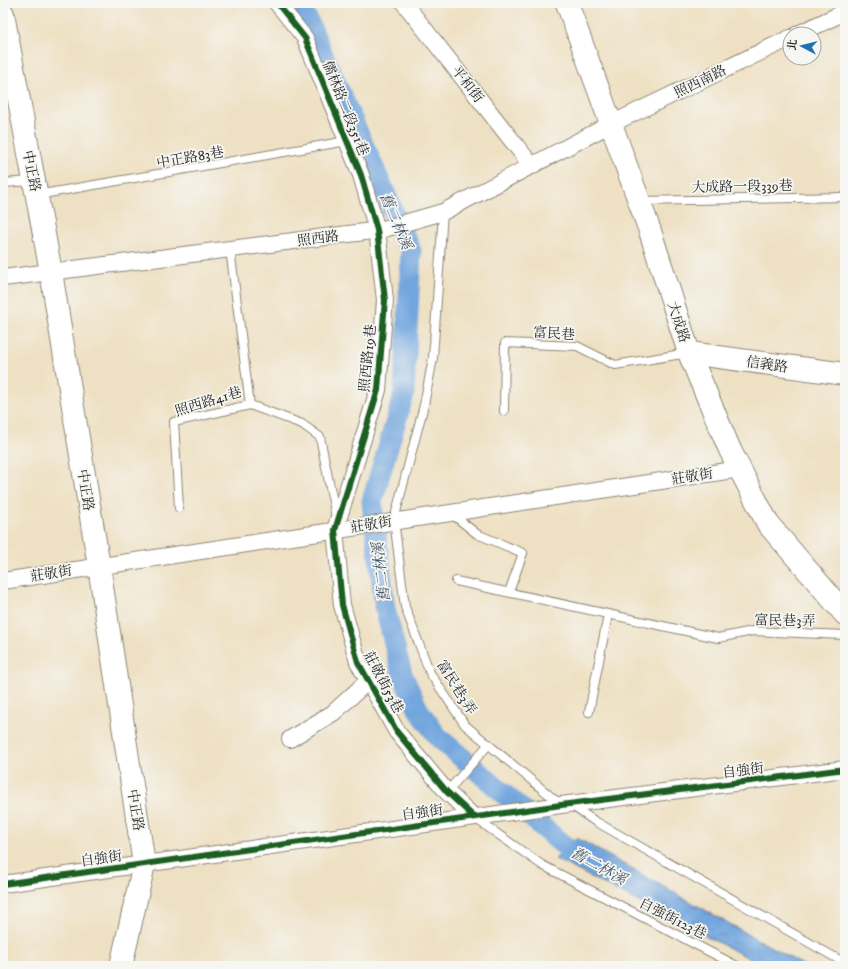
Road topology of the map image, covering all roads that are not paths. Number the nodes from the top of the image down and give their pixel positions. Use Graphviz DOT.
graph roads {
  1 [pos="277,3"];
  2 [pos="404,3"];
  3 [pos="567,3"];
  4 [pos="845,12"];
  5 [pos="3,14"];
  6 [pos="815,26"];
  7 [pos="782,42"];
  8 [pos="611,124"];
  9 [pos="347,141"];
  10 [pos="532,166"];
  11 [pos="3,183"];
  12 [pos="35,188"];
  13 [pos="845,197"];
  14 [pos="639,201"];
  15 [pos="443,212"];
  16 [pos="377,230"];
  17 [pos="230,249"];
  18 [pos="51,272"];
  19 [pos="3,278"];
  20 [pos="689,353"];
  21 [pos="845,374"];
  22 [pos="250,405"];
  23 [pos="504,411"];
  24 [pos="740,469"];
  25 [pos="179,508"];
  26 [pos="450,512"];
  27 [pos="394,520"];
  28 [pos="336,526"];
  29 [pos="99,566"];
  30 [pos="3,581"];
  31 [pos="456,581"];
  32 [pos="509,592"];
  33 [pos="845,614"];
  34 [pos="608,615"];
  35 [pos="845,635"];
  36 [pos="368,681"];
  37 [pos="589,712"];
  38 [pos="290,739"];
  39 [pos="489,744"];
  40 [pos="845,769"];
  41 [pos="447,792"];
  42 [pos="565,804"];
  43 [pos="474,817"];
  44 [pos="144,864"];
  45 [pos="3,884"];
  46 [pos="845,963"];
  47 [pos="121,966"];
  48 [pos="737,966"];
  1 -- 9 [label="street, 儒林路二段351巷"];
  2 -- 10 [label="street, 平和街"];
  3 -- 8 [label="main road, 大成路"];
  4 -- 6 [label="street"];
  5 -- 12 [label="main road, 中正路"];
  7 -- 8 [label="street, 照西南路"];
  8 -- 10 [label="street, 照西路"];
  8 -- 14 [label="main road, 大成路"];
  9 -- 12 [label="lane, 中正路83巷"];
  9 -- 16 [label="street, 儒林路二段351巷"];
  10 -- 15 [label="street, 照西路"];
  11 -- 12 [label="lane, 中正路83巷"];
  12 -- 18 [label="main road, 中正路"];
  13 -- 14 [label="lane, 大成路一段339巷"];
  14 -- 20 [label="main road, 大成路"];
  15 -- 16 [label="street, 照西路"];
  15 -- 27 [label="lane"];
  16 -- 17 [label="street, 照西路"];
  16 -- 28 [label="street, 照西路19巷"];
  17 -- 18 [label="street, 照西路"];
  17 -- 22 [label="lane, 照西路41巷"];
  18 -- 19 [label="street, 照西路"];
  18 -- 29 [label="main road, 中正路"];
  20 -- 21 [label="main road, 信義路"];
  20 -- 23 [label="lane, 富民巷"];
  20 -- 24 [label="main road, 大成路"];
  22 -- 25 [label="lane, 照西路41巷"];
  22 -- 28 [label="lane"];
  24 -- 26 [label="street, 莊敬街"];
  24 -- 33 [label="main road, 大成路"];
  26 -- 27 [label="street, 莊敬街"];
  26 -- 32 [label="lane"];
  27 -- 28 [label="street, 莊敬街"];
  27 -- 39 [label="lane, 富民巷3弄"];
  28 -- 29 [label="street, 莊敬街"];
  28 -- 36 [label="street, 莊敬街53巷"];
  29 -- 30 [label="street, 莊敬街"];
  29 -- 44 [label="main road, 中正路"];
  31 -- 32 [label="lane, 富民巷3弄"];
  32 -- 34 [label="lane, 富民巷3弄"];
  34 -- 35 [label="lane, 富民巷3弄"];
  34 -- 37 [label="lane"];
  36 -- 38 [label="street, 莊敬街53巷"];
  36 -- 41 [label="street, 莊敬街53巷"];
  39 -- 41 [label="lane"];
  39 -- 42 [label="lane, 富民巷3弄"];
  40 -- 42 [label="street, 自強街"];
  41 -- 43 [label="street, 莊敬街53巷"];
  42 -- 43 [label="street, 自強街"];
  42 -- 46 [label="lane, 富民巷3弄"];
  43 -- 44 [label="street, 自強街"];
  43 -- 48 [label="lane, 自強街123巷"];
  44 -- 45 [label="street, 自強街"];
  44 -- 47 [label="main road, 中正路"];
}
